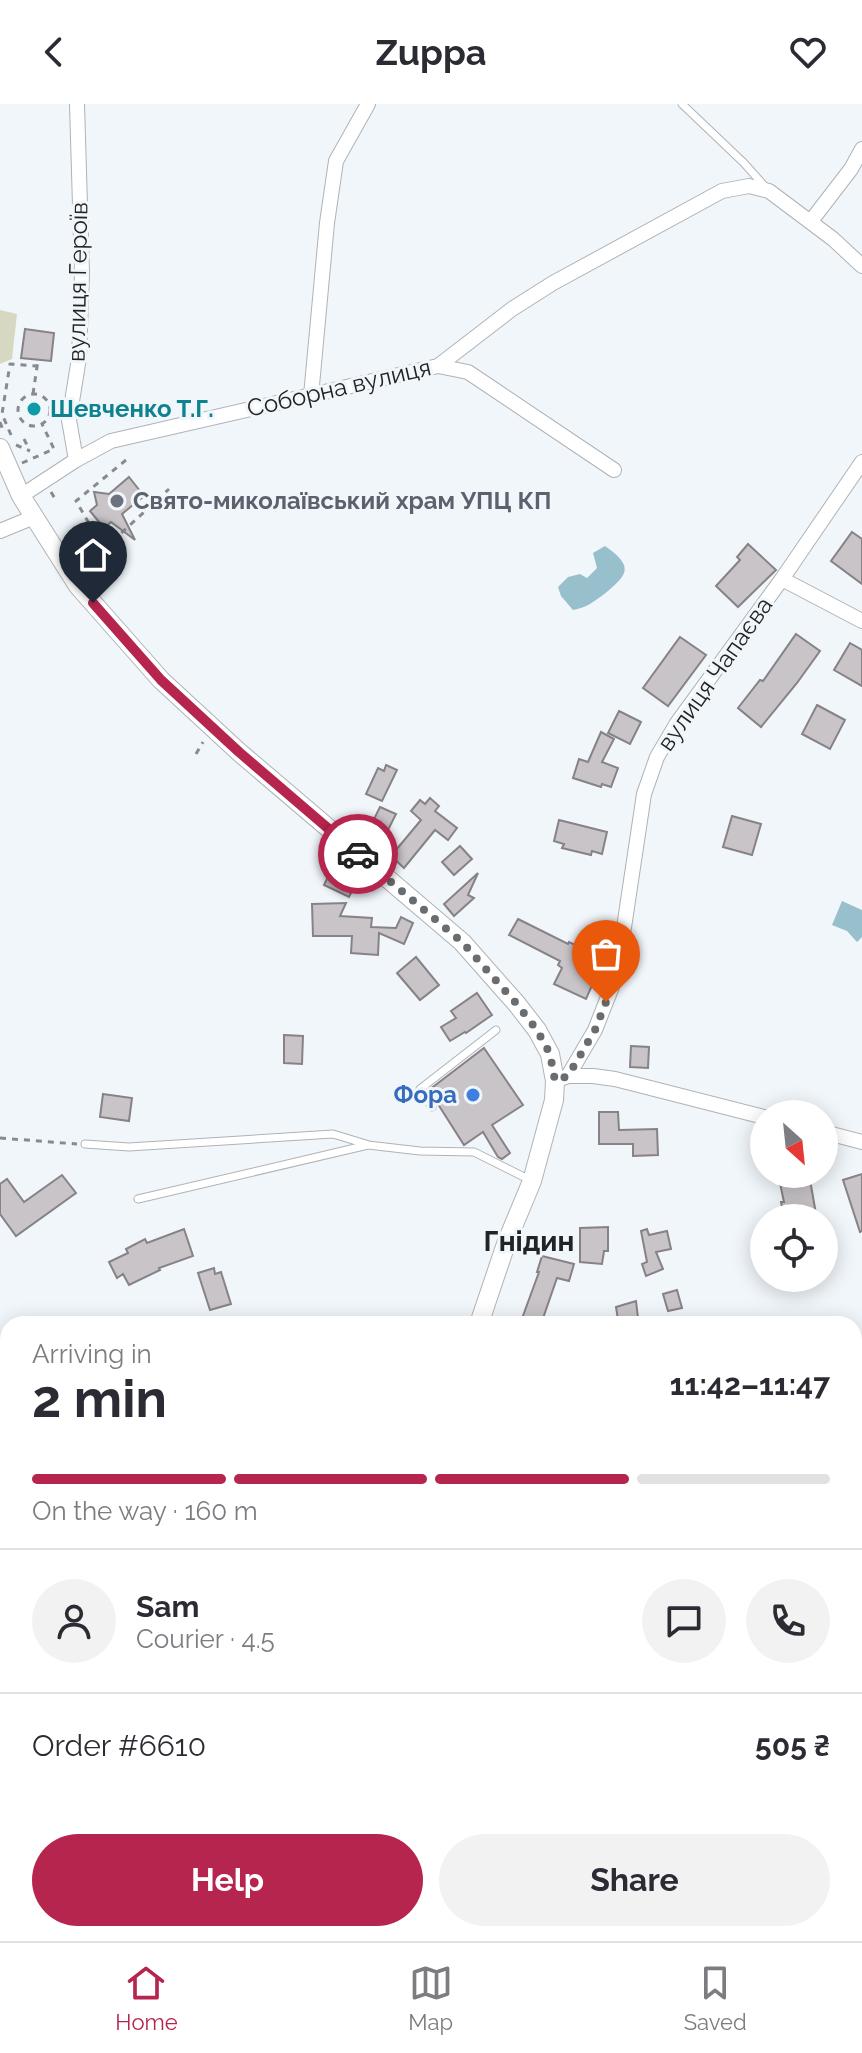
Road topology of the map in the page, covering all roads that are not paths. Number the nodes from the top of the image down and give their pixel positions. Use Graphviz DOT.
graph roads {
  1 [pos="77,104"];
  2 [pos="368,104"];
  3 [pos="682,104"];
  4 [pos="862,149"];
  5 [pos="769,191"];
  6 [pos="811,221"];
  7 [pos="862,266"];
  8 [pos="438,366"];
  9 [pos="311,396"];
  10 [pos="0,448"];
  11 [pos="76,460"];
  12 [pos="862,462"];
  13 [pos="614,470"];
  14 [pos="21,496"];
  15 [pos="34,517"];
  16 [pos="0,531"];
  17 [pos="782,579"];
  18 [pos="862,621"];
  19 [pos="496,1030"];
  20 [pos="561,1078"];
  21 [pos="432,1107"];
  22 [pos="750,1113"];
  23 [pos="838,1136"];
  24 [pos="862,1142"];
  25 [pos="85,1144"];
  26 [pos="368,1145"];
  27 [pos="532,1181"];
  28 [pos="138,1199"];
  29 [pos="482,1316"];
  1 -- 11 [label="street, вулиця Героїв"];
  2 -- 9 [label="street"];
  3 -- 5 [label="lane"];
  4 -- 6 [label="street"];
  5 -- 6 [label="street"];
  5 -- 8 [label="street, Соборна вулиця"];
  6 -- 7 [label="street"];
  8 -- 9 [label="street, Соборна вулиця"];
  8 -- 13 [label="street"];
  9 -- 11 [label="street, Соборна вулиця"];
  10 -- 14 [label="street"];
  11 -- 14 [label="street, Соборна вулиця"];
  12 -- 17 [label="street, вулиця Чапаєва"];
  14 -- 15 [label="street"];
  15 -- 16 [label="street"];
  15 -- 20 [label="street"];
  17 -- 18 [label="street"];
  17 -- 20 [label="street, вулиця Чапаєва"];
  19 -- 21 [label="lane"];
  20 -- 22 [label="street"];
  20 -- 27 [label="street"];
  23 -- 24 [label="street"];
  25 -- 26 [label="lane"];
  26 -- 27 [label="lane"];
  26 -- 28 [label="lane"];
  27 -- 29 [label="street"];
}
